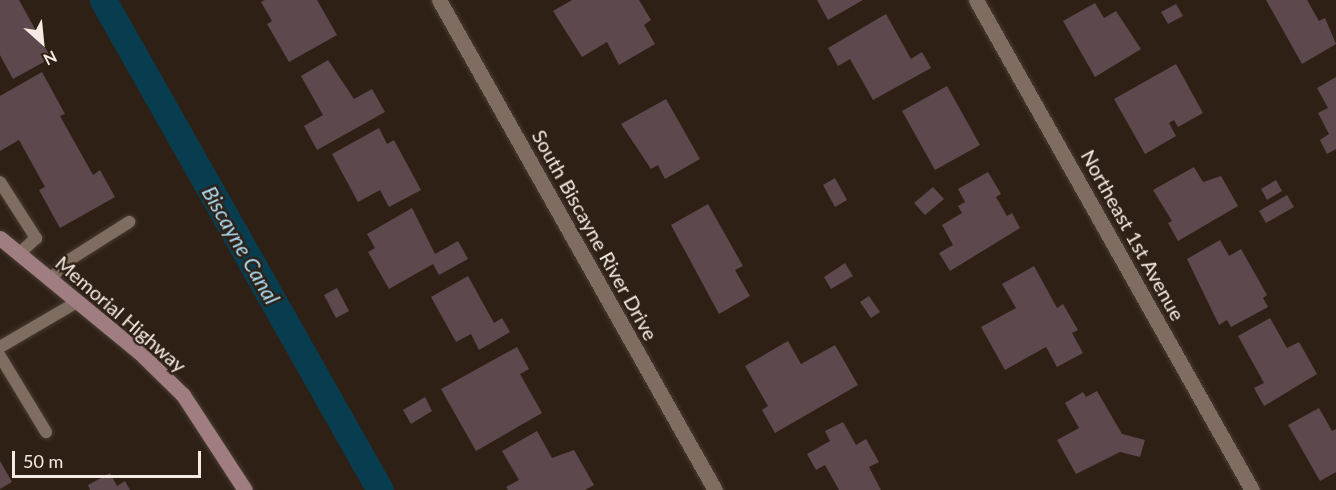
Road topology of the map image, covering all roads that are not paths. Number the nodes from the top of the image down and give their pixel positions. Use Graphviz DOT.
graph roads {
  1 [pos="439,0"];
  2 [pos="976,0"];
  3 [pos="0,182"];
  4 [pos="129,222"];
  5 [pos="0,239"];
  6 [pos="19,254"];
  7 [pos="50,280"];
  8 [pos="77,302"];
  9 [pos="0,347"];
  10 [pos="0,356"];
  11 [pos="46,432"];
  12 [pos="245,490"];
  13 [pos="715,490"];
  14 [pos="1252,490"];
  1 -- 13 [label="street, South Biscayne River Drive"];
  2 -- 14 [label="street, Northeast 1st Avenue"];
  3 -- 6 [label="lane"];
  4 -- 7 [label="lane"];
  5 -- 6 [label="street, Memorial Highway"];
  6 -- 7 [label="street, Memorial Highway"];
  7 -- 8 [label="street, Memorial Highway"];
  8 -- 9 [label="lane"];
  8 -- 12 [label="street, Memorial Highway"];
  10 -- 11 [label="lane"];
}
